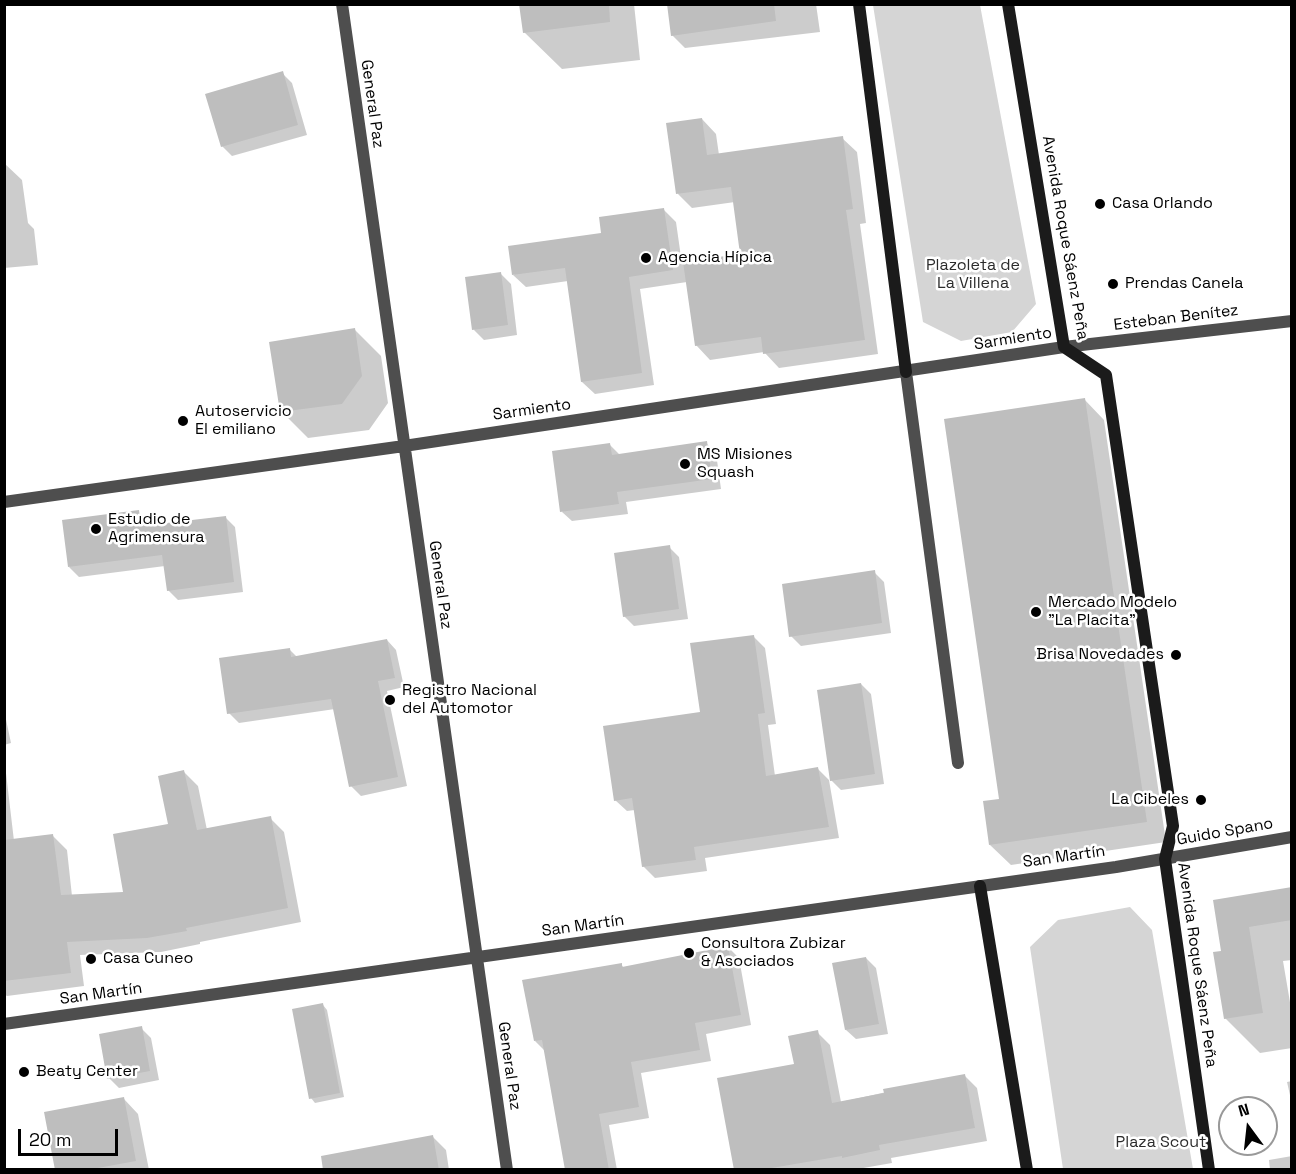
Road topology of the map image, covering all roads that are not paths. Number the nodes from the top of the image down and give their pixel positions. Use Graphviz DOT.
graph roads {
  1 [pos="342,4"];
  2 [pos="859,4"];
  3 [pos="1008,4"];
  4 [pos="1292,321"];
  5 [pos="1064,347"];
  6 [pos="906,372"];
  7 [pos="404,446"];
  8 [pos="4,502"];
  9 [pos="958,763"];
  10 [pos="1292,837"];
  11 [pos="1165,859"];
  12 [pos="980,886"];
  13 [pos="477,958"];
  14 [pos="4,1024"];
  15 [pos="507,1170"];
  16 [pos="1027,1170"];
  17 [pos="1209,1170"];
  1 -- 7 [label="street, General Paz"];
  2 -- 6 [label="main road"];
  3 -- 5 [label="main road, Avenida Roque Sáenz Peña"];
  4 -- 5 [label="street, Esteban Benítez"];
  5 -- 6 [label="street, Sarmiento"];
  5 -- 11 [label="main road, Avenida Roque Sáenz Peña"];
  6 -- 7 [label="street, Sarmiento"];
  6 -- 9 [label="street"];
  7 -- 8 [label="street, Sarmiento"];
  7 -- 13 [label="street, General Paz"];
  10 -- 11 [label="street, Guido Spano"];
  11 -- 12 [label="street, San Martín"];
  11 -- 17 [label="main road, Avenida Roque Sáenz Peña"];
  12 -- 13 [label="street, San Martín"];
  12 -- 16 [label="main road"];
  13 -- 14 [label="street, San Martín"];
  13 -- 15 [label="street, General Paz"];
}
